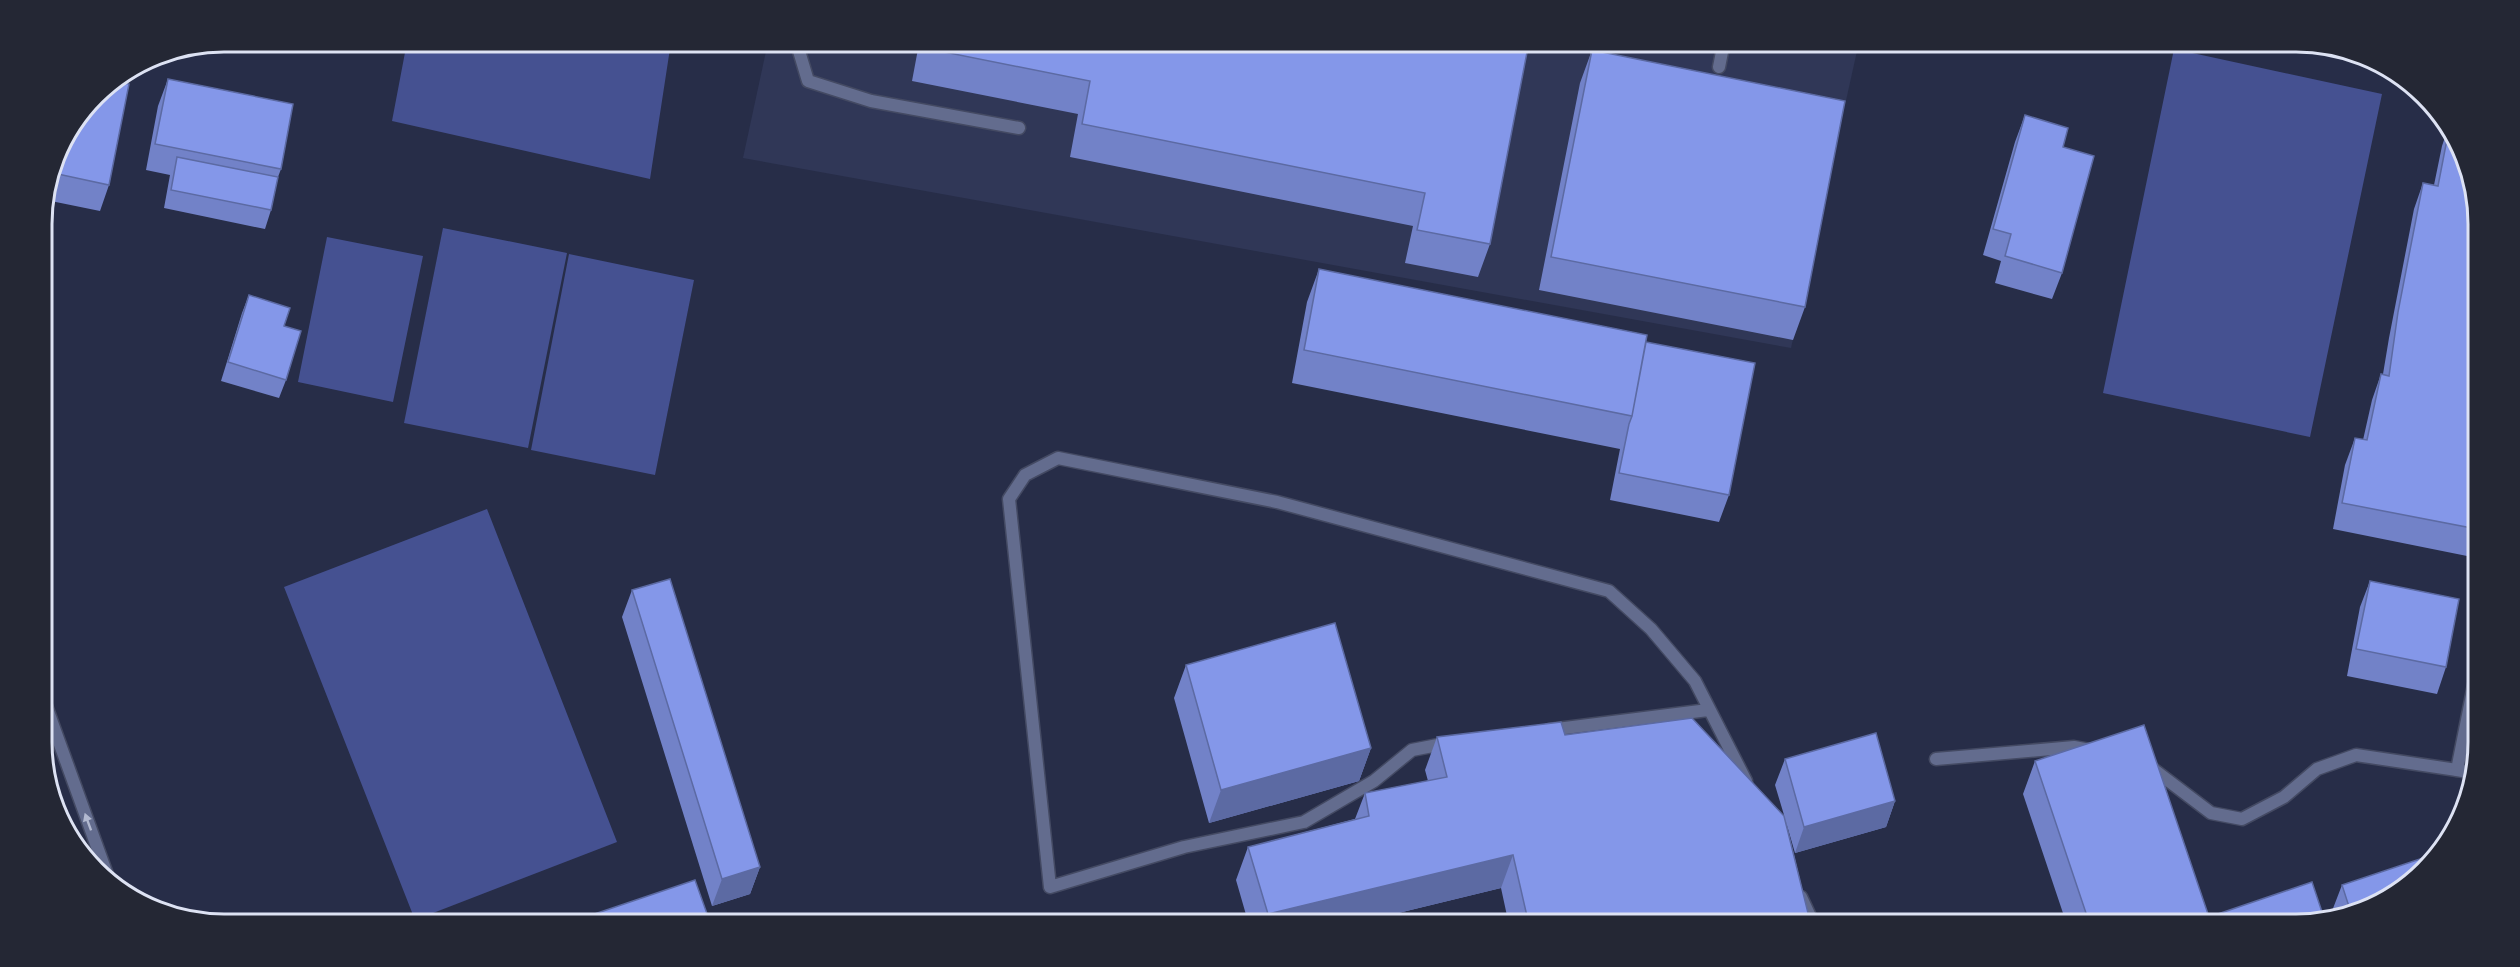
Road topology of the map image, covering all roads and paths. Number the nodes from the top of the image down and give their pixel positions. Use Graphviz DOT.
graph roads {
  1 [pos="1722,52"];
  2 [pos="800,53"];
  3 [pos="1719,67"];
  4 [pos="1019,128"];
  5 [pos="1708,711"];
  6 [pos="2468,715"];
  7 [pos="52,722"];
  8 [pos="1542,730"];
  9 [pos="1459,742"];
  10 [pos="2107,753"];
  11 [pos="1936,759"];
  12 [pos="2140,759"];
  13 [pos="2457,770"];
  14 [pos="2465,771"];
  15 [pos="1753,795"];
  16 [pos="103,864"];
  17 [pos="1794,881"];
  18 [pos="1809,914"];
  1 -- 3 [label="street"];
  2 -- 4 [label="street"];
  5 -- 8 [label="street"];
  5 -- 9 [label="street"];
  5 -- 15 [label="street"];
  6 -- 13 [label="street"];
  16 -- 7 [label="street, one-way"];
  10 -- 11 [label="street"];
  12 -- 13 [label="street"];
  13 -- 14 [label="street"];
  17 -- 18 [label="street"];
}
